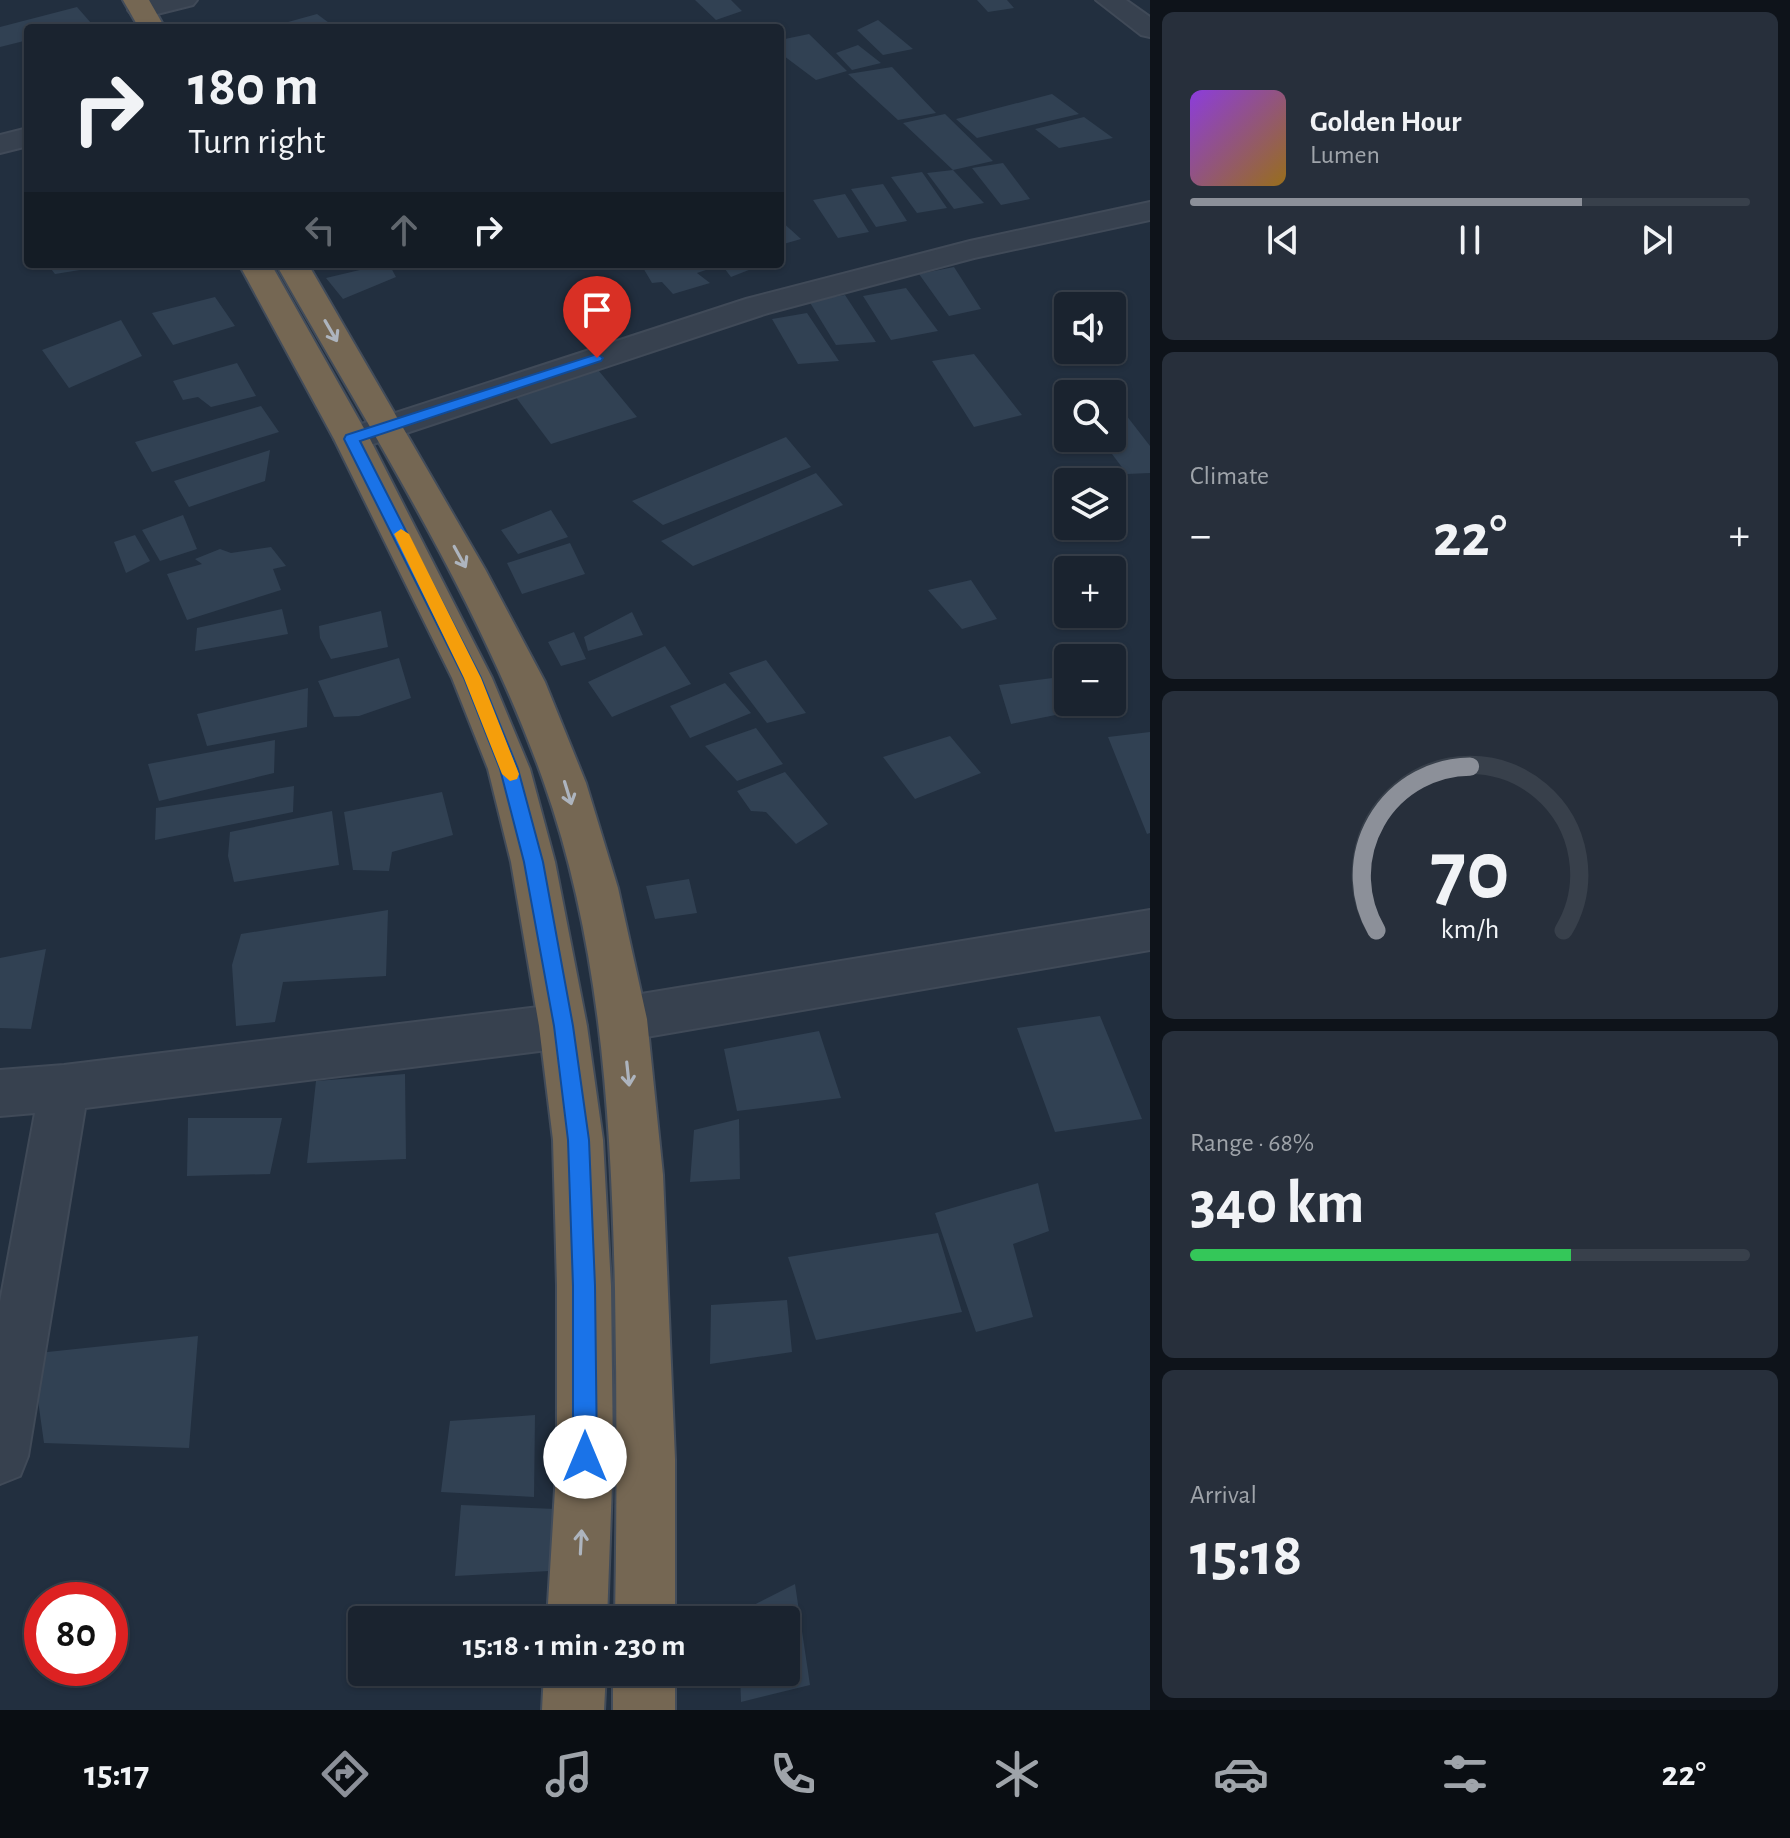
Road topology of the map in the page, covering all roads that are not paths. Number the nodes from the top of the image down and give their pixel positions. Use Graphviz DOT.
graph roads {
  1 [pos="109,0"];
  2 [pos="184,0"];
  3 [pos="1109,0"];
  4 [pos="138,16"];
  5 [pos="1150,29"];
  6 [pos="24,138"];
  7 [pos="0,144"];
  8 [pos="1150,211"];
  9 [pos="258,268"];
  10 [pos="294,268"];
  11 [pos="369,432"];
  12 [pos="1150,930"];
  13 [pos="623,1019"];
  14 [pos="563,1026"];
  15 [pos="64,1088"];
  16 [pos="0,1093"];
  17 [pos="0,1456"];
  18 [pos="578,1606"];
  19 [pos="645,1606"];
  20 [pos="574,1686"];
  21 [pos="644,1686"];
  22 [pos="573,1710"];
  23 [pos="644,1710"];
  1 -- 4 [label="highway"];
  2 -- 4 [label="street"];
  3 -- 5 [label="street"];
  6 -- 7 [label="street"];
  8 -- 11 [label="street"];
  9 -- 11 [label="highway"];
  10 -- 11 [label="highway, one-way"];
  11 -- 13 [label="highway, one-way"];
  11 -- 14 [label="highway"];
  12 -- 13 [label="street"];
  13 -- 19 [label="highway, one-way"];
  14 -- 15 [label="street"];
  18 -- 14 [label="highway, one-way"];
  15 -- 16 [label="street"];
  15 -- 17 [label="street"];
  20 -- 22 [label="highway"];
  21 -- 23 [label="highway"];
}
